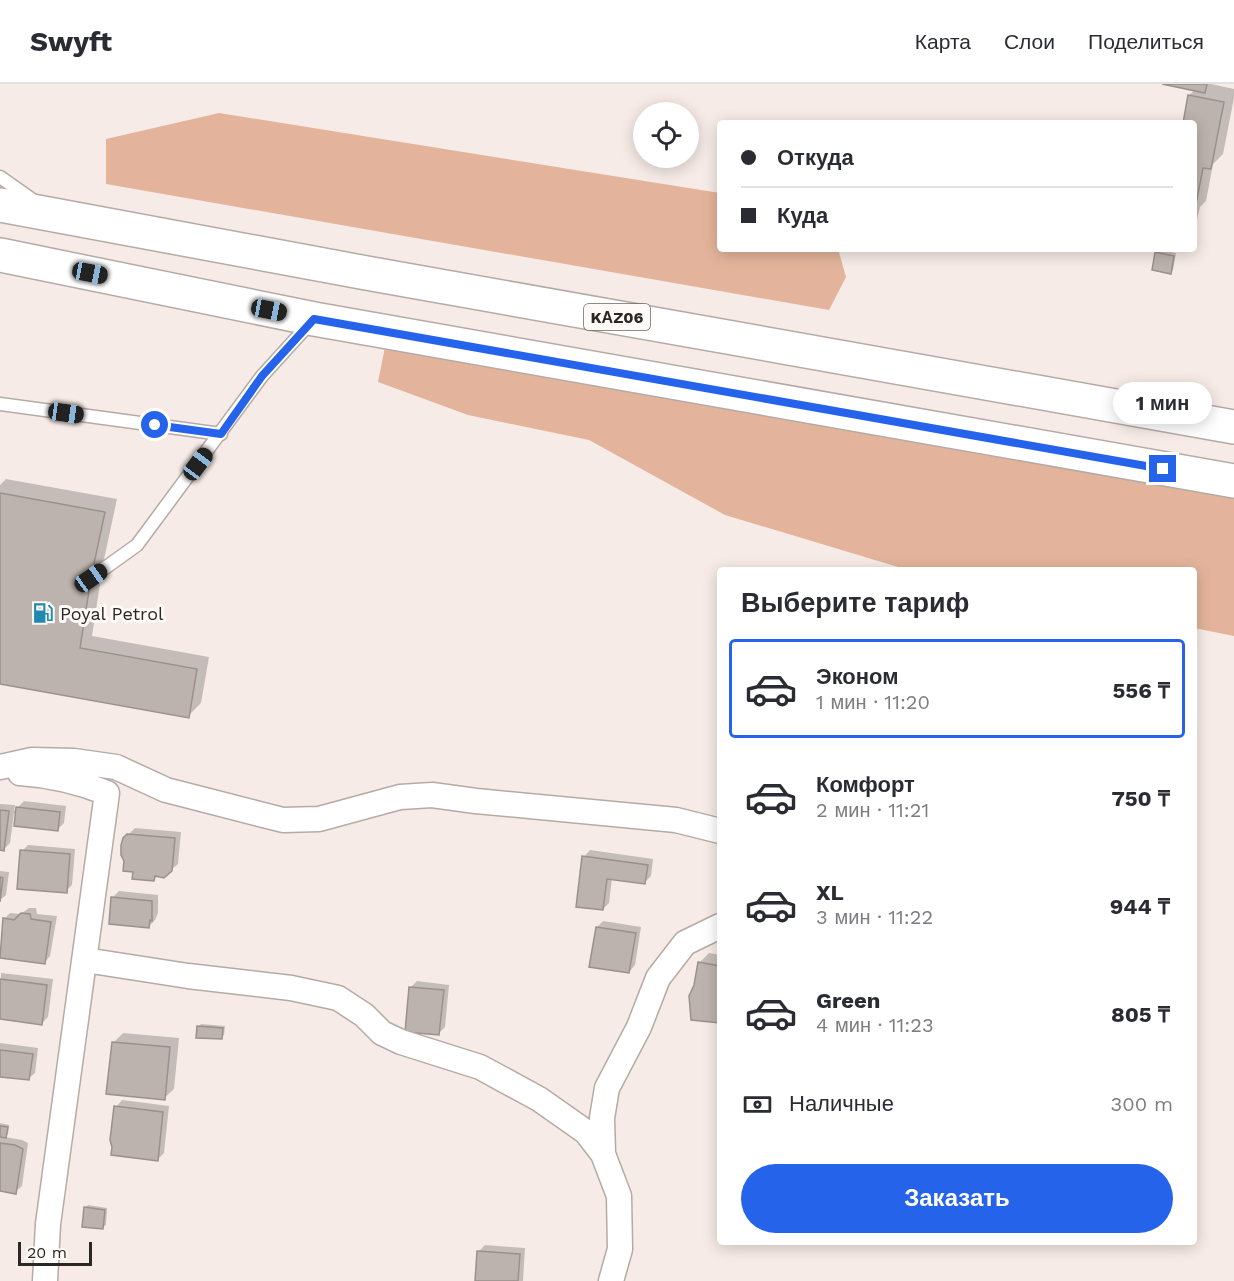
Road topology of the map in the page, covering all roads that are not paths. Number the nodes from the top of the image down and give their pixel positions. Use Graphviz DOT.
graph roads {
  1 [pos="0,177"];
  2 [pos="0,205"];
  3 [pos="52,214"];
  4 [pos="0,255"];
  5 [pos="314,319"];
  6 [pos="0,404"];
  7 [pos="1234,426"];
  8 [pos="221,434"];
  9 [pos="1234,481"];
  10 [pos="91,578"];
  11 [pos="0,767"];
  12 [pos="0,772"];
  13 [pos="717,830"];
  14 [pos="717,927"];
  15 [pos="85,960"];
  16 [pos="603,1154"];
  17 [pos="46,1281"];
  18 [pos="611,1281"];
  1 -- 3 [label="lane"];
  2 -- 3 [label="highway, KАZ06"];
  3 -- 7 [label="highway, KАZ06"];
  4 -- 5 [label="highway"];
  5 -- 8 [label="lane"];
  5 -- 9 [label="highway"];
  6 -- 8 [label="lane"];
  8 -- 10 [label="lane"];
  11 -- 13 [label="street"];
  12 -- 15 [label="street"];
  14 -- 16 [label="street"];
  15 -- 16 [label="street"];
  15 -- 17 [label="street"];
  16 -- 18 [label="street"];
}
